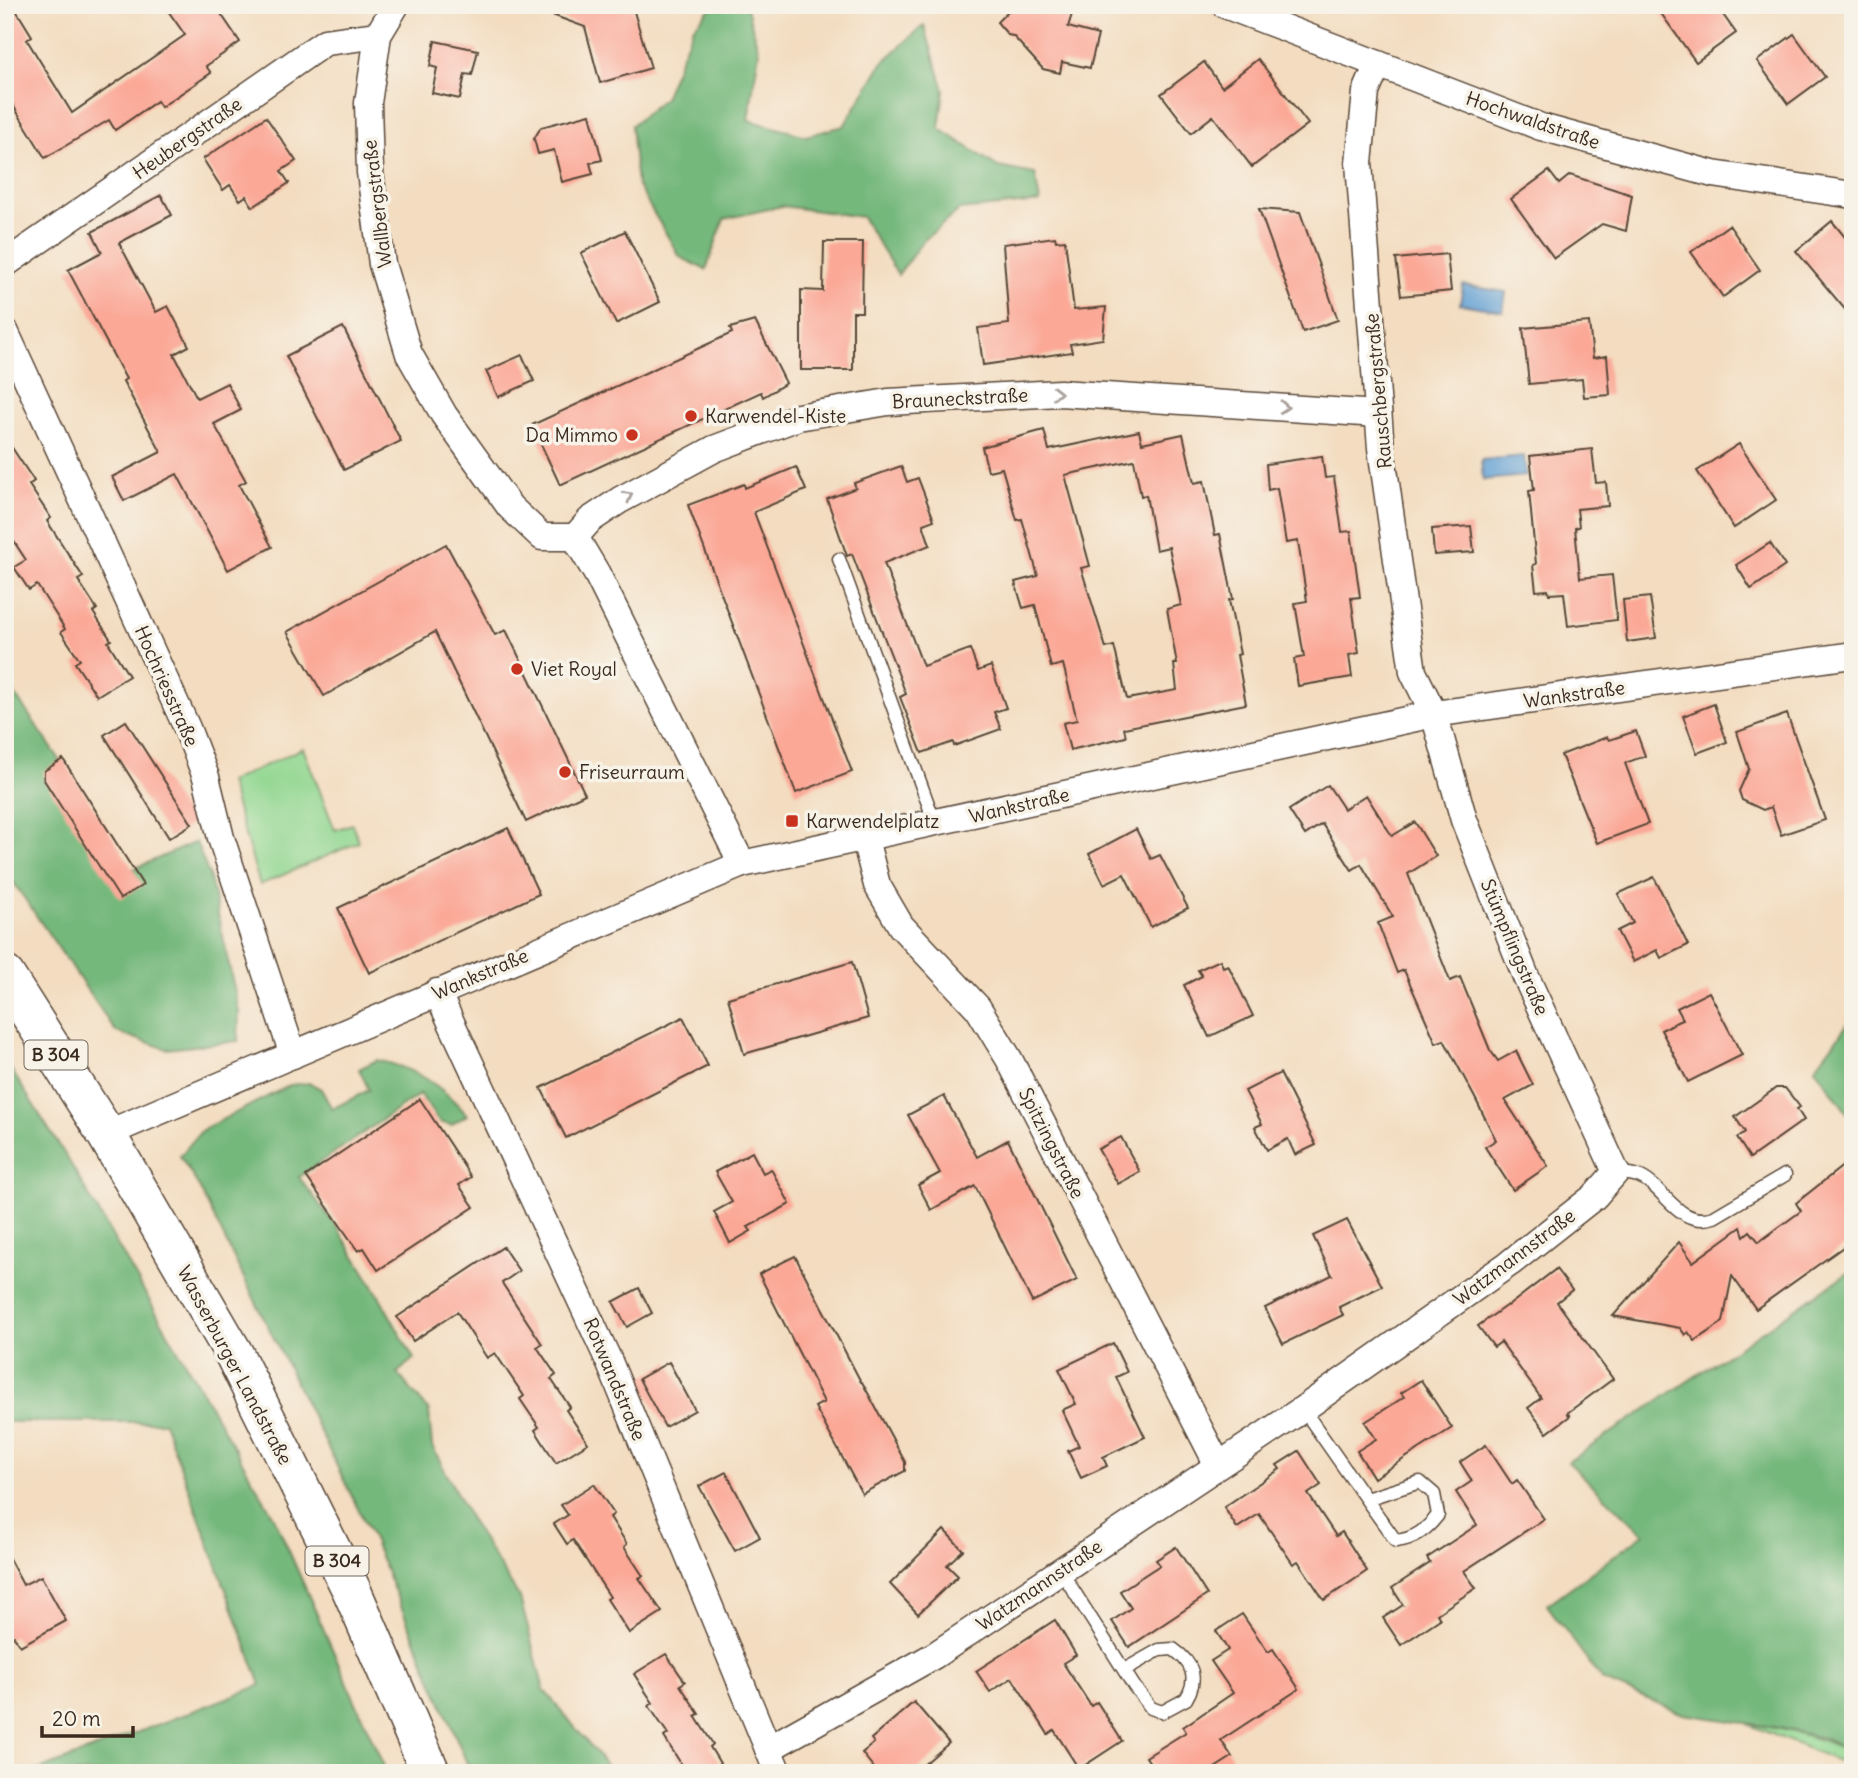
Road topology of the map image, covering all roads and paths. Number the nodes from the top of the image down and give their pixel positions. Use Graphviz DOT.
graph roads {
  1 [pos="396,5"];
  2 [pos="1225,5"];
  3 [pos="378,35"];
  4 [pos="1378,64"];
  5 [pos="1853,195"];
  6 [pos="5,264"];
  7 [pos="5,331"];
  8 [pos="1378,414"];
  9 [pos="575,537"];
  10 [pos="839,559"];
  11 [pos="1853,655"];
  12 [pos="1434,714"];
  13 [pos="935,823"];
  14 [pos="865,839"];
  15 [pos="742,864"];
  16 [pos="5,975"];
  17 [pos="437,992"];
  18 [pos="293,1055"];
  19 [pos="106,1134"];
  20 [pos="1616,1172"];
  21 [pos="1786,1175"];
  22 [pos="1303,1409"];
  23 [pos="1217,1465"];
  24 [pos="1366,1499"];
  25 [pos="1061,1571"];
  26 [pos="1124,1670"];
  27 [pos="773,1761"];
  28 [pos="431,1773"];
  1 -- 3 [label="street, Wallbergstraße"];
  2 -- 4 [label="street, Hochwaldstraße"];
  3 -- 6 [label="street, Heubergstraße"];
  3 -- 9 [label="street, Wallbergstraße"];
  4 -- 5 [label="street, Hochwaldstraße"];
  4 -- 8 [label="street, Rauschbergstraße"];
  7 -- 18 [label="street, Hochriesstraße"];
  9 -- 8 [label="street, Brauneckstraße, one-way"];
  8 -- 12 [label="street, Rauschbergstraße"];
  9 -- 15 [label="street"];
  10 -- 13 [label="lane"];
  11 -- 12 [label="street, Wankstraße"];
  12 -- 13 [label="street, Wankstraße"];
  12 -- 20 [label="street, Stümpflingstraße"];
  13 -- 14 [label="street, Wankstraße"];
  14 -- 15 [label="street, Wankstraße"];
  14 -- 23 [label="street, Spitzingstraße"];
  15 -- 17 [label="street, Wankstraße"];
  16 -- 19 [label="main road, Wasserburger Landstraße / B 304"];
  17 -- 18 [label="street, Wankstraße"];
  17 -- 27 [label="street, Rotwandstraße"];
  18 -- 19 [label="street, Wankstraße"];
  19 -- 28 [label="main road, Wasserburger Landstraße / B 304"];
  20 -- 21 [label="lane"];
  20 -- 22 [label="street, Watzmannstraße"];
  22 -- 23 [label="street, Watzmannstraße"];
  22 -- 24 [label="lane"];
  23 -- 25 [label="street, Watzmannstraße"];
  24 -- 24 [label="lane"];
  25 -- 26 [label="lane"];
  25 -- 27 [label="street, Watzmannstraße"];
  26 -- 26 [label="lane"];
}
